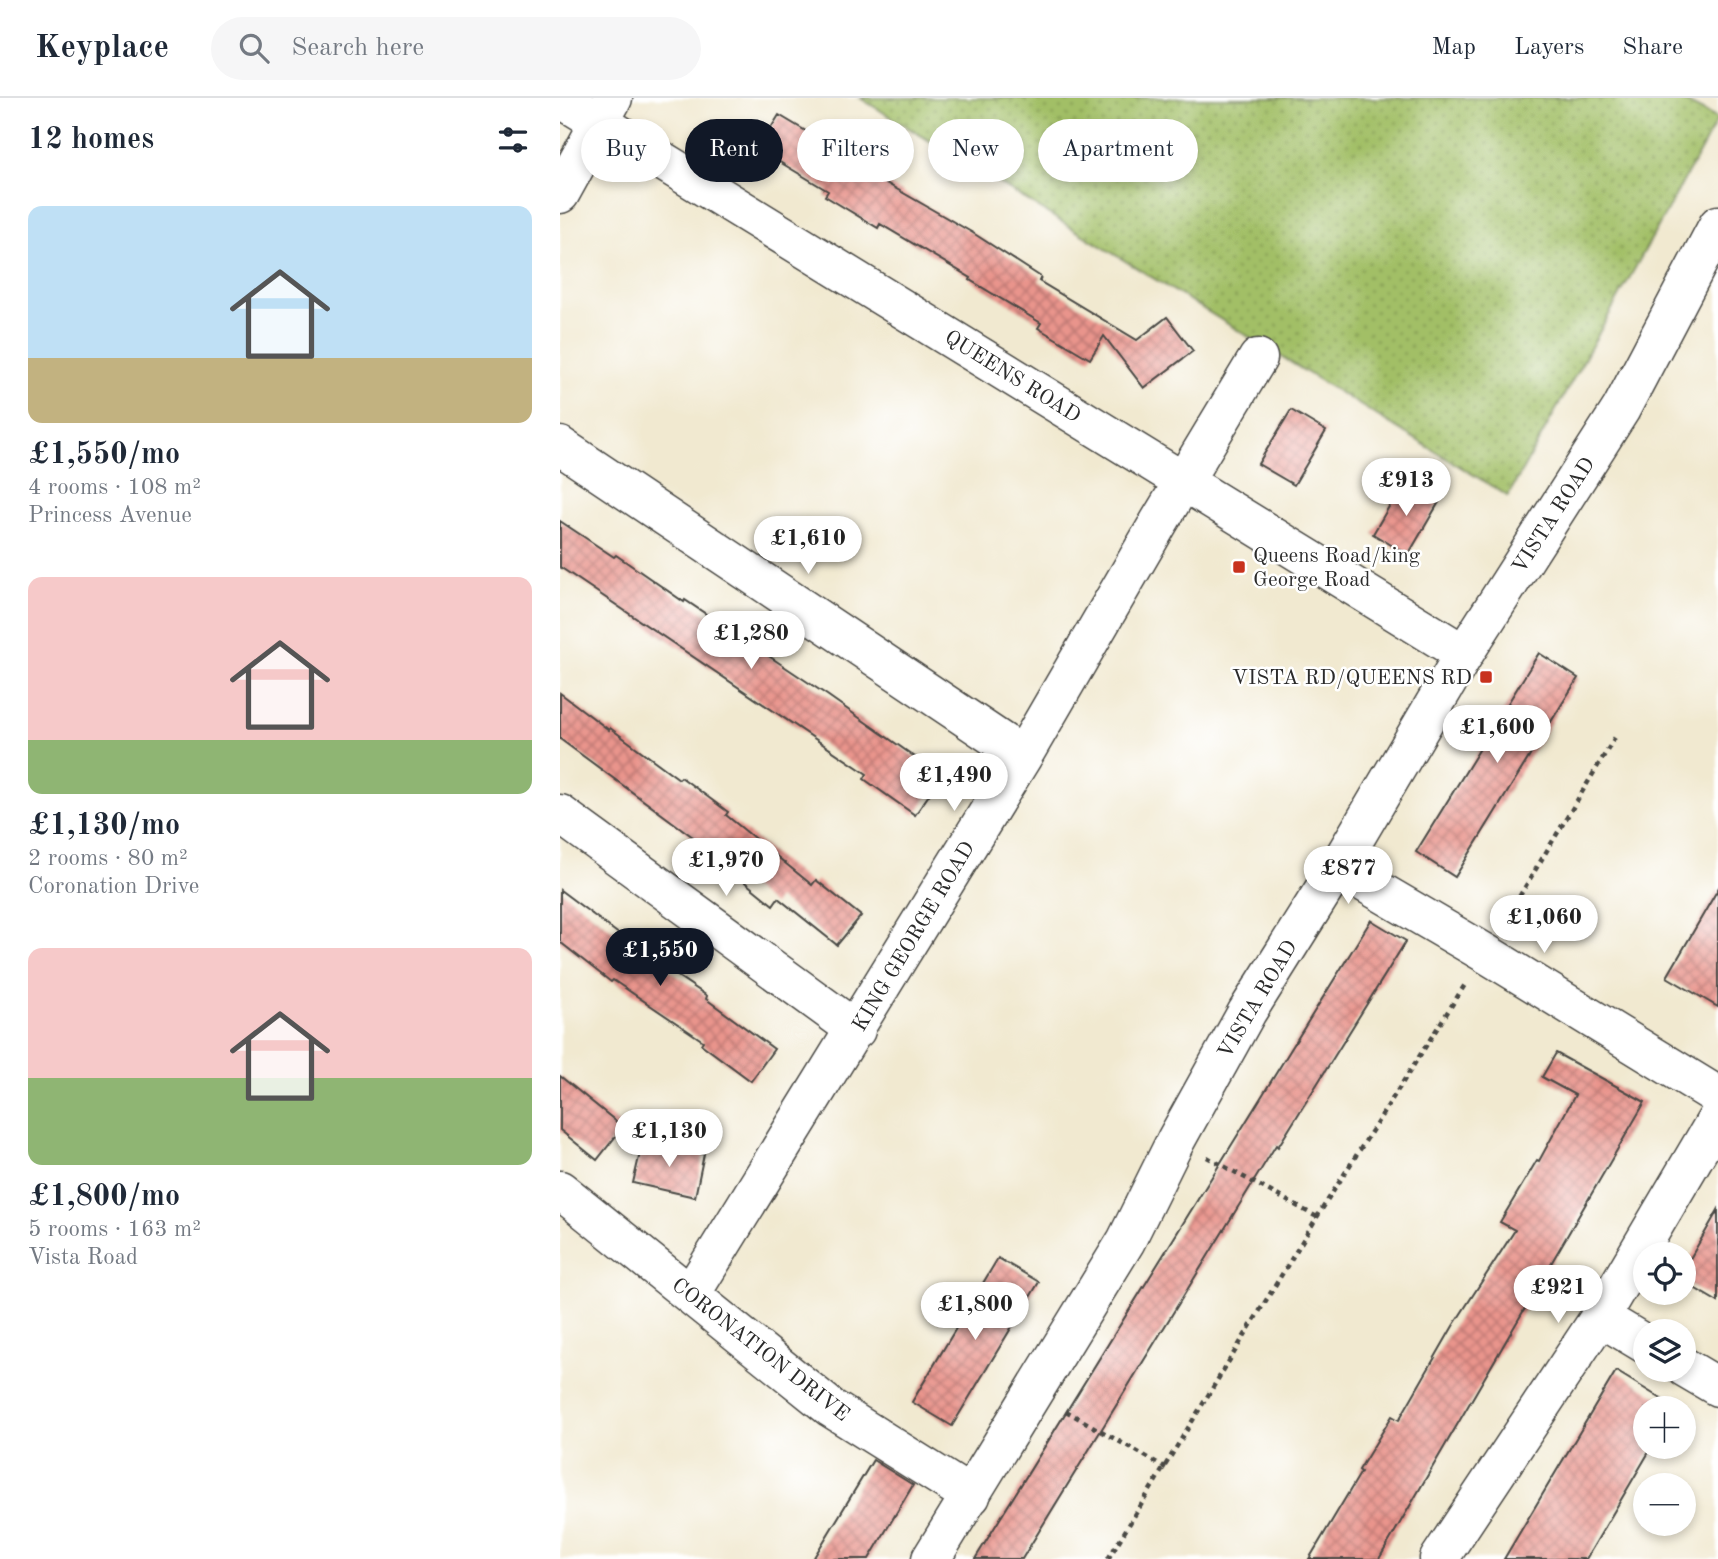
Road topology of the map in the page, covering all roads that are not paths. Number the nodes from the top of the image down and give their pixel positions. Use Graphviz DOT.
graph roads {
  1 [pos="560,98"];
  2 [pos="606,109"];
  3 [pos="560,194"];
  4 [pos="1718,225"];
  5 [pos="1258,358"];
  6 [pos="560,446"];
  7 [pos="1183,481"];
  8 [pos="1464,654"];
  9 [pos="1023,756"];
  10 [pos="560,814"];
  11 [pos="1338,867"];
  12 [pos="856,1030"];
  13 [pos="1718,1096"];
  14 [pos="1718,1116"];
  15 [pos="560,1190"];
  16 [pos="691,1294"];
  17 [pos="1600,1317"];
  18 [pos="1633,1337"];
  19 [pos="1696,1374"];
  20 [pos="1718,1387"];
  21 [pos="971,1496"];
  22 [pos="931,1559"];
  23 [pos="1438,1559"];
  1 -- 2 [label="street, QUEENS ROAD"];
  2 -- 3 [label="street"];
  2 -- 7 [label="street, QUEENS ROAD"];
  4 -- 8 [label="street, VISTA ROAD"];
  5 -- 7 [label="street, KING GEORGE ROAD"];
  6 -- 9 [label="street"];
  7 -- 8 [label="street, QUEENS ROAD"];
  7 -- 9 [label="street, KING GEORGE ROAD"];
  8 -- 11 [label="street, VISTA ROAD"];
  9 -- 12 [label="street, KING GEORGE ROAD"];
  10 -- 12 [label="street"];
  11 -- 13 [label="street"];
  11 -- 21 [label="street, VISTA ROAD"];
  12 -- 16 [label="street, KING GEORGE ROAD"];
  14 -- 17 [label="street"];
  15 -- 16 [label="street, CORONATION DRIVE"];
  16 -- 21 [label="street, CORONATION DRIVE"];
  17 -- 18 [label="street"];
  17 -- 23 [label="street"];
  19 -- 20 [label="street"];
  21 -- 22 [label="street, VISTA ROAD"];
}
